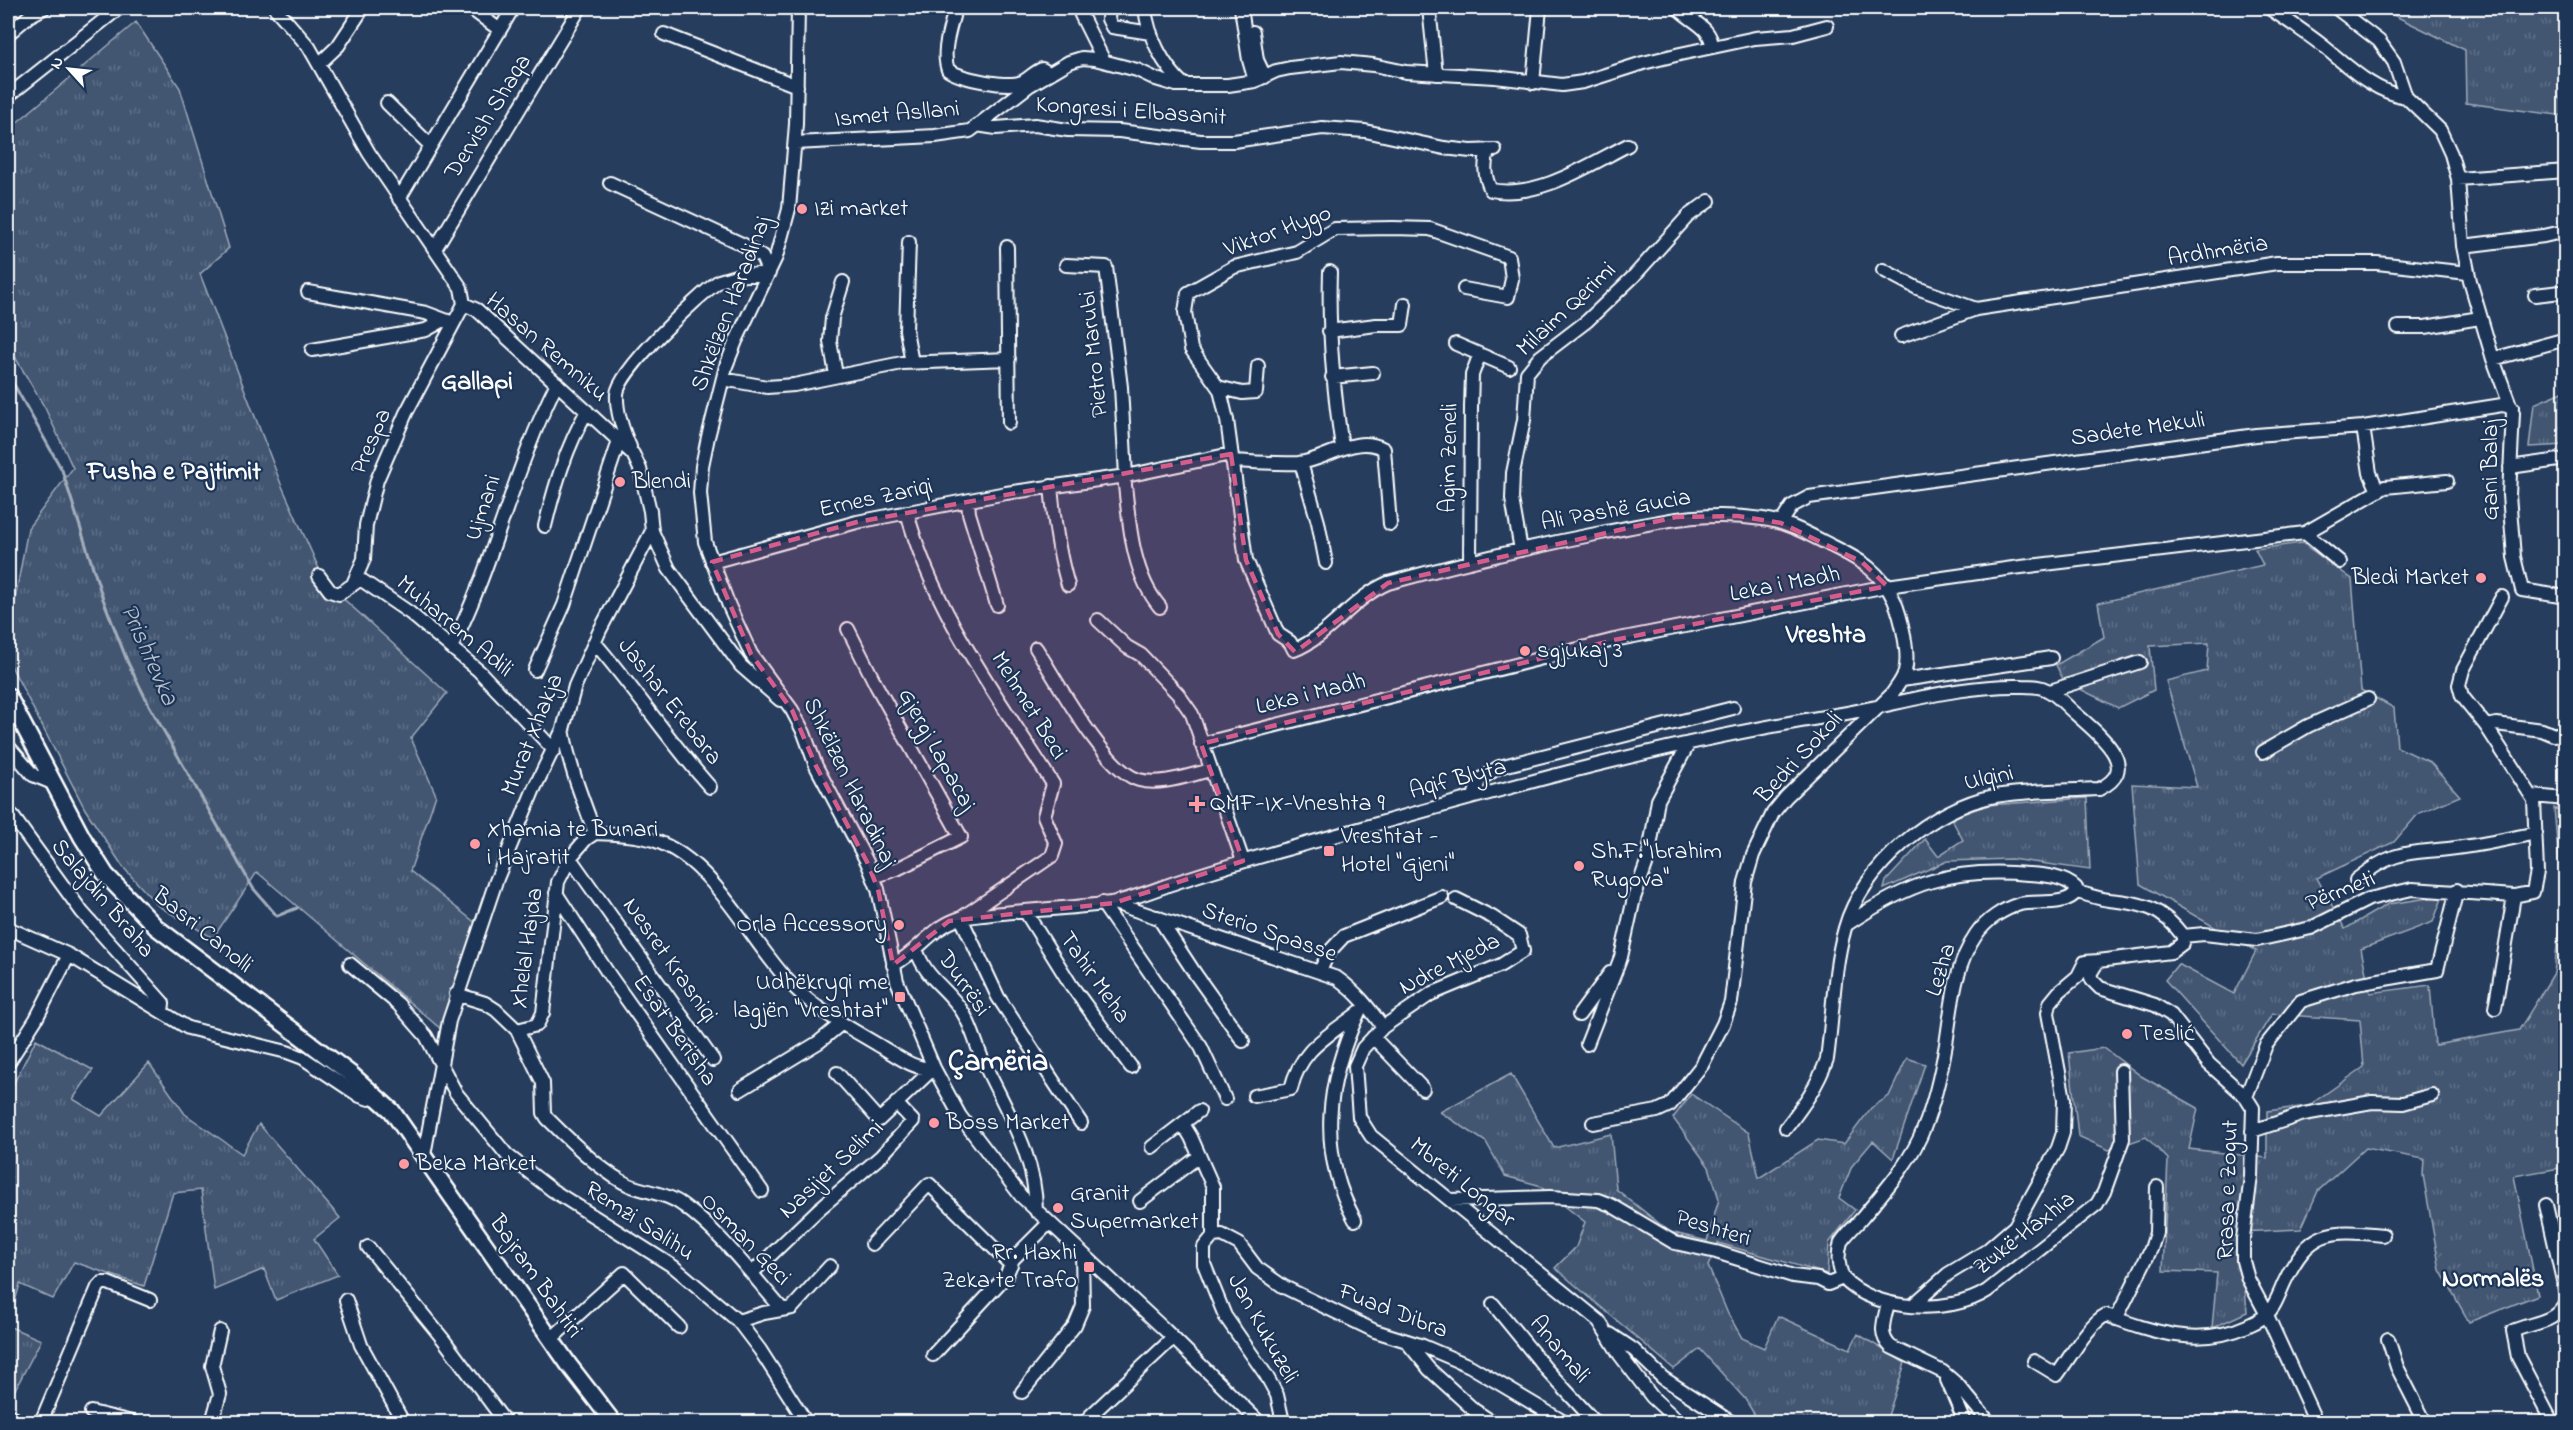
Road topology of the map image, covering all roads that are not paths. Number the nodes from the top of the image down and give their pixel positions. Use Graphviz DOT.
graph roads {
  1 [pos="44,8"];
  2 [pos="120,8"];
  3 [pos="275,8"];
  4 [pos="363,8"];
  5 [pos="470,8"];
  6 [pos="513,8"];
  7 [pos="580,8"];
  8 [pos="798,8"];
  9 [pos="956,8"];
  10 [pos="1109,8"];
  11 [pos="1145,8"];
  12 [pos="1241,8"];
  13 [pos="1249,8"];
  14 [pos="1429,8"];
  15 [pos="1540,8"];
  16 [pos="1678,8"];
  17 [pos="2269,8"];
  18 [pos="2336,8"];
  19 [pos="1081,15"];
  20 [pos="1827,26"];
  21 [pos="500,30"];
  22 [pos="1151,33"];
  23 [pos="8,34"];
  24 [pos="664,34"];
  25 [pos="1712,47"];
  26 [pos="1104,61"];
  27 [pos="319,64"];
  28 [pos="1055,70"];
  29 [pos="1436,74"];
  30 [pos="1260,79"];
  31 [pos="1533,83"];
  32 [pos="1184,85"];
  33 [pos="797,86"];
  34 [pos="8,96"];
  35 [pos="2406,97"];
  36 [pos="387,103"];
  37 [pos="977,125"];
  38 [pos="795,143"];
  39 [pos="430,145"];
  40 [pos="1628,145"];
  41 [pos="2565,171"];
  42 [pos="2458,179"];
  43 [pos="610,183"];
  44 [pos="399,199"];
  45 [pos="1709,201"];
  46 [pos="2565,231"];
  47 [pos="909,242"];
  48 [pos="2463,246"];
  49 [pos="1007,247"];
  50 [pos="435,249"];
  51 [pos="1066,265"];
  52 [pos="1883,270"];
  53 [pos="1330,272"];
  54 [pos="769,273"];
  55 [pos="2468,273"];
  56 [pos="843,282"];
  57 [pos="1464,289"];
  58 [pos="308,292"];
  59 [pos="2565,294"];
  60 [pos="2535,295"];
  61 [pos="464,304"];
  62 [pos="1405,304"];
  63 [pos="1976,309"];
  64 [pos="2480,318"];
  65 [pos="448,322"];
  66 [pos="2398,327"];
  67 [pos="1329,331"];
  68 [pos="1901,336"];
  69 [pos="2565,339"];
  70 [pos="1456,344"];
  71 [pos="312,350"];
  72 [pos="1479,356"];
  73 [pos="1009,359"];
  74 [pos="2493,359"];
  75 [pos="912,363"];
  76 [pos="1258,366"];
  77 [pos="1509,368"];
  78 [pos="1373,373"];
  79 [pos="836,375"];
  80 [pos="1332,377"];
  81 [pos="723,379"];
  82 [pos="557,383"];
  83 [pos="1218,387"];
  84 [pos="2512,407"];
  85 [pos="587,411"];
  86 [pos="1009,423"];
  87 [pos="2363,427"];
  88 [pos="619,441"];
  89 [pos="1342,447"];
  90 [pos="633,454"];
  91 [pos="1232,458"];
  92 [pos="2565,459"];
  93 [pos="1301,463"];
  94 [pos="2510,467"];
  95 [pos="1125,476"];
  96 [pos="2447,481"];
  97 [pos="1050,486"];
  98 [pos="2378,491"];
  99 [pos="968,501"];
  100 [pos="907,512"];
  101 [pos="1781,523"];
  102 [pos="1390,524"];
  103 [pos="545,526"];
  104 [pos="652,531"];
  105 [pos="2305,533"];
  106 [pos="1521,550"];
  107 [pos="712,562"];
  108 [pos="1470,562"];
  109 [pos="2340,562"];
  110 [pos="1326,563"];
  111 [pos="319,576"];
  112 [pos="353,584"];
  113 [pos="1068,585"];
  114 [pos="1887,586"];
  115 [pos="2502,597"];
  116 [pos="2565,597"];
  117 [pos="997,605"];
  118 [pos="1160,607"];
  119 [pos="1098,620"];
  120 [pos="848,629"];
  121 [pos="594,643"];
  122 [pos="451,647"];
  123 [pos="1036,648"];
  124 [pos="1293,650"];
  125 [pos="2051,658"];
  126 [pos="2140,662"];
  127 [pos="535,670"];
  128 [pos="1902,680"];
  129 [pos="2050,691"];
  130 [pos="8,696"];
  131 [pos="2368,699"];
  132 [pos="1733,708"];
  133 [pos="1875,709"];
  134 [pos="792,710"];
  135 [pos="2486,726"];
  136 [pos="2565,728"];
  137 [pos="563,729"];
  138 [pos="1689,743"];
  139 [pos="1201,744"];
  140 [pos="8,746"];
  141 [pos="554,750"];
  142 [pos="2263,752"];
  143 [pos="1210,770"];
  144 [pos="55,784"];
  145 [pos="710,787"];
  146 [pos="2532,796"];
  147 [pos="1474,797"];
  148 [pos="2565,799"];
  149 [pos="8,810"];
  150 [pos="596,833"];
  151 [pos="2536,833"];
  152 [pos="570,858"];
  153 [pos="1243,861"];
  154 [pos="873,878"];
  155 [pos="2356,880"];
  156 [pos="2457,890"];
  157 [pos="2076,892"];
  158 [pos="556,893"];
  159 [pos="2514,896"];
  160 [pos="1442,897"];
  161 [pos="1857,898"];
  162 [pos="1456,899"];
  163 [pos="1108,903"];
  164 [pos="1873,907"];
  165 [pos="1025,911"];
  166 [pos="1158,917"];
  167 [pos="961,918"];
  168 [pos="1845,926"];
  169 [pos="8,928"];
  170 [pos="2184,936"];
  171 [pos="916,949"];
  172 [pos="69,955"];
  173 [pos="1622,957"];
  174 [pos="2098,961"];
  175 [pos="350,964"];
  176 [pos="893,965"];
  177 [pos="1320,971"];
  178 [pos="456,994"];
  179 [pos="1362,1008"];
  180 [pos="2495,1008"];
  181 [pos="162,1012"];
  182 [pos="1579,1015"];
  183 [pos="842,1023"];
  184 [pos="1383,1027"];
  185 [pos="517,1030"];
  186 [pos="1373,1037"];
  187 [pos="1243,1041"];
  188 [pos="1587,1044"];
  189 [pos="713,1060"];
  190 [pos="8,1063"];
  191 [pos="440,1065"];
  192 [pos="1355,1066"];
  193 [pos="1131,1067"];
  194 [pos="934,1068"];
  195 [pos="2121,1071"];
  196 [pos="837,1073"];
  197 [pos="1423,1089"];
  198 [pos="740,1090"];
  199 [pos="376,1095"];
  200 [pos="2432,1095"];
  201 [pos="1254,1096"];
  202 [pos="2246,1097"];
  203 [pos="1225,1099"];
  204 [pos="896,1103"];
  205 [pos="1199,1111"];
  206 [pos="1081,1123"];
  207 [pos="1593,1123"];
  208 [pos="1183,1124"];
  209 [pos="1786,1128"];
  210 [pos="2252,1131"];
  211 [pos="1152,1147"];
  212 [pos="424,1155"];
  213 [pos="1198,1157"];
  214 [pos="2157,1187"];
  215 [pos="762,1191"];
  216 [pos="1450,1200"];
  217 [pos="1140,1201"];
  218 [pos="2546,1205"];
  219 [pos="1036,1211"];
  220 [pos="1355,1220"];
  221 [pos="1049,1223"];
  222 [pos="2383,1235"];
  223 [pos="1213,1236"];
  224 [pos="872,1244"];
  225 [pos="368,1247"];
  226 [pos="1082,1253"];
  227 [pos="1011,1265"];
  228 [pos="830,1266"];
  229 [pos="752,1273"];
  230 [pos="1843,1278"];
  231 [pos="2565,1294"];
  232 [pos="150,1300"];
  233 [pos="346,1300"];
  234 [pos="2565,1301"];
  235 [pos="1888,1303"];
  236 [pos="1493,1304"];
  237 [pos="1913,1305"];
  238 [pos="782,1308"];
  239 [pos="2267,1315"];
  240 [pos="2116,1319"];
  241 [pos="738,1322"];
  242 [pos="679,1327"];
  243 [pos="220,1331"];
  244 [pos="1609,1333"];
  245 [pos="1173,1338"];
  246 [pos="551,1339"];
  247 [pos="2388,1339"];
  248 [pos="1406,1341"];
  249 [pos="933,1355"];
  250 [pos="2034,1360"];
  251 [pos="1943,1372"];
  252 [pos="1022,1392"];
  253 [pos="91,1412"];
  254 [pos="8,1414"];
  255 [pos="1089,1417"];
  256 [pos="20,1422"];
  257 [pos="41,1422"];
  258 [pos="132,1422"];
  259 [pos="212,1422"];
  260 [pos="403,1422"];
  261 [pos="505,1422"];
  262 [pos="613,1422"];
  263 [pos="806,1422"];
  264 [pos="1259,1422"];
  265 [pos="1283,1422"];
  266 [pos="1492,1422"];
  267 [pos="1564,1422"];
  268 [pos="1595,1422"];
  269 [pos="1679,1422"];
  270 [pos="1731,1422"];
  271 [pos="1965,1422"];
  272 [pos="1989,1422"];
  273 [pos="2316,1422"];
  274 [pos="2426,1422"];
  275 [pos="2552,1422"];
  1 -- 23 [label="street"];
  2 -- 34 [label="street"];
  3 -- 27 [label="street, Hasan Remniku"];
  4 -- 27 [label="street"];
  5 -- 21 [label="street"];
  6 -- 21 [label="street"];
  7 -- 50 [label="street, Dervish Shaqa"];
  8 -- 33 [label="street, Shkëlzen Haradinaj"];
  9 -- 28 [label="street, Ismet Asllani"];
  10 -- 22 [label="street"];
  11 -- 22 [label="street"];
  12 -- 30 [label="street"];
  13 -- 30 [label="street"];
  14 -- 29 [label="street"];
  15 -- 31 [label="street"];
  16 -- 25 [label="street"];
  17 -- 35 [label="street"];
  18 -- 35 [label="street"];
  19 -- 26 [label="street"];
  20 -- 25 [label="street, Ismet Asllani"];
  21 -- 39 [label="street"];
  22 -- 32 [label="street"];
  24 -- 33 [label="street"];
  25 -- 31 [label="street, Ismet Asllani"];
  26 -- 28 [label="street, Ismet Asllani"];
  26 -- 32 [label="street, Ismet Asllani"];
  27 -- 44 [label="street, Hasan Remniku"];
  28 -- 37 [label="street, Ismet Asllani"];
  29 -- 30 [label="street, Ismet Asllani"];
  29 -- 31 [label="street, Ismet Asllani"];
  30 -- 32 [label="street, Ismet Asllani"];
  33 -- 38 [label="street, Shkëlzen Haradinaj"];
  35 -- 42 [label="street, Gani Balaj"];
  36 -- 39 [label="street"];
  37 -- 38 [label="street, Ismet Asllani"];
  37 -- 40 [label="street, Kongresi i Elbasanit"];
  38 -- 54 [label="street, Shkëlzen Haradinaj"];
  39 -- 44 [label="street"];
  41 -- 42 [label="street"];
  42 -- 48 [label="street, Gani Balaj"];
  43 -- 54 [label="street"];
  44 -- 50 [label="street, Hasan Remniku"];
  45 -- 106 [label="street, Milaim Qerimi"];
  46 -- 48 [label="street"];
  47 -- 75 [label="street"];
  48 -- 55 [label="street, Gani Balaj"];
  49 -- 73 [label="street"];
  50 -- 61 [label="street, Hasan Remniku"];
  51 -- 95 [label="street, Pietro Marubi"];
  52 -- 63 [label="street, Ardhmëria"];
  53 -- 67 [label="street"];
  54 -- 81 [label="street, Shkëlzen Haradinaj"];
  54 -- 90 [label="street"];
  55 -- 63 [label="street, Ardhmëria"];
  55 -- 64 [label="street, Gani Balaj"];
  56 -- 79 [label="street"];
  57 -- 83 [label="street, Viktor Hygo"];
  58 -- 65 [label="street"];
  59 -- 60 [label="street"];
  61 -- 65 [label="street, Prespa"];
  61 -- 82 [label="street, Hasan Remniku"];
  62 -- 67 [label="street"];
  63 -- 68 [label="street, Ardhmëria"];
  64 -- 66 [label="street"];
  64 -- 74 [label="street, Gani Balaj"];
  65 -- 71 [label="street"];
  65 -- 112 [label="street, Prespa"];
  67 -- 80 [label="street"];
  69 -- 74 [label="street"];
  70 -- 72 [label="street"];
  72 -- 77 [label="street"];
  72 -- 108 [label="street, Agim Zeneli"];
  73 -- 75 [label="street"];
  73 -- 86 [label="street"];
  74 -- 84 [label="street, Gani Balaj"];
  75 -- 79 [label="street"];
  76 -- 83 [label="street"];
  78 -- 80 [label="street"];
  79 -- 81 [label="street"];
  80 -- 89 [label="street"];
  81 -- 107 [label="street, Shkëlzen Haradinaj"];
  82 -- 85 [label="street, Hasan Remniku"];
  82 -- 122 [label="street, Ujmani"];
  83 -- 91 [label="street, Viktor Hygo"];
  84 -- 87 [label="street, Sadete Mekuli"];
  84 -- 94 [label="street, Gani Balaj"];
  85 -- 88 [label="street, Hasan Remniku"];
  85 -- 103 [label="street"];
  87 -- 98 [label="street"];
  87 -- 101 [label="street, Sadete Mekuli"];
  88 -- 90 [label="street, Hasan Remniku"];
  88 -- 127 [label="street, Muharrem Adili"];
  89 -- 93 [label="street"];
  89 -- 102 [label="street"];
  90 -- 104 [label="street, Hasan Remniku"];
  91 -- 93 [label="street, Ernes Zariqi"];
  91 -- 95 [label="street, Ernes Zariqi"];
  91 -- 124 [label="street, Viktor Hygo"];
  92 -- 94 [label="street"];
  93 -- 110 [label="street"];
  94 -- 116 [label="street, Gani Balaj"];
  95 -- 97 [label="street, Ernes Zariqi"];
  95 -- 118 [label="street"];
  96 -- 98 [label="street, Leka i Madh"];
  97 -- 99 [label="street, Ernes Zariqi"];
  97 -- 113 [label="street"];
  98 -- 105 [label="street, Leka i Madh"];
  99 -- 100 [label="street, Ernes Zariqi"];
  99 -- 117 [label="street"];
  100 -- 107 [label="street, Ernes Zariqi"];
  100 -- 167 [label="street, Mehmet Beci"];
  101 -- 106 [label="street, Ali Pashë Gucia"];
  101 -- 114 [label="street, Ali Pashë Gucia"];
  104 -- 121 [label="street, Murat Xhakja"];
  104 -- 134 [label="street, Hasan Remniku"];
  105 -- 109 [label="street"];
  105 -- 114 [label="street, Leka i Madh"];
  106 -- 108 [label="street, Ali Pashë Gucia"];
  107 -- 134 [label="street, Shkëlzen Haradinaj"];
  108 -- 124 [label="street, Ali Pashë Gucia"];
  111 -- 112 [label="street, Muharrem Adili"];
  112 -- 122 [label="street, Muharrem Adili"];
  114 -- 128 [label="street, Ali Pashë Gucia"];
  114 -- 139 [label="street, Leka i Madh"];
  115 -- 135 [label="street"];
  119 -- 139 [label="street"];
  120 -- 154 [label="street, Gjergj Lapacaj"];
  121 -- 137 [label="street, Murat Xhakja"];
  121 -- 145 [label="street, Jashar Erebara"];
  122 -- 141 [label="street, Muharrem Adili"];
  123 -- 143 [label="street"];
  125 -- 128 [label="street"];
  126 -- 129 [label="street"];
  128 -- 133 [label="street"];
  129 -- 133 [label="street"];
  129 -- 161 [label="street, Ulqini"];
  130 -- 144 [label="main road, Basri Canolli"];
  131 -- 142 [label="street"];
  132 -- 147 [label="street"];
  133 -- 138 [label="street, Aqif Blyta"];
  133 -- 207 [label="street, Bedri Sokoli"];
  134 -- 154 [label="street, Shkëlzen Haradinaj"];
  135 -- 136 [label="street"];
  135 -- 146 [label="street"];
  137 -- 141 [label="street, Murat Xhakja"];
  137 -- 150 [label="street"];
  138 -- 147 [label="street, Aqif Blyta"];
  138 -- 173 [label="street"];
  139 -- 143 [label="street"];
  140 -- 144 [label="street"];
  141 -- 178 [label="street, Murat Xhakja"];
  143 -- 153 [label="street"];
  144 -- 199 [label="main road, Basri Canolli"];
  146 -- 148 [label="street"];
  146 -- 151 [label="street"];
  147 -- 153 [label="street, Aqif Blyta"];
  149 -- 181 [label="street, Salajdin Braha"];
  150 -- 152 [label="street, Xhelal Hajda"];
  150 -- 183 [label="street"];
  151 -- 155 [label="street"];
  151 -- 159 [label="street"];
  152 -- 158 [label="street, Xhelal Hajda"];
  152 -- 189 [label="street, Nesret Krasniqi"];
  153 -- 163 [label="street, Aqif Blyta"];
  154 -- 176 [label="street, Shkëlzen Haradinaj"];
  156 -- 159 [label="street, Përmeti"];
  156 -- 170 [label="street, Përmeti"];
  156 -- 202 [label="street"];
  157 -- 164 [label="street"];
  157 -- 170 [label="street"];
  157 -- 230 [label="street, Lezha"];
  158 -- 185 [label="street, Xhelal Hajda"];
  158 -- 215 [label="street, Esat Berisha"];
  159 -- 180 [label="street"];
  160 -- 177 [label="street"];
  161 -- 164 [label="street"];
  161 -- 168 [label="street, Ulqini"];
  162 -- 184 [label="street, Ndre Mjeda"];
  163 -- 165 [label="street, Aqif Blyta"];
  163 -- 166 [label="street, Sterio Spasse"];
  163 -- 203 [label="street"];
  164 -- 168 [label="street"];
  165 -- 167 [label="street, Aqif Blyta"];
  165 -- 193 [label="street, Tahir Meha"];
  166 -- 177 [label="street, Sterio Spasse"];
  166 -- 187 [label="street, Sterio Spasse"];
  167 -- 171 [label="street, Aqif Blyta"];
  167 -- 206 [label="street"];
  168 -- 209 [label="street, Ulqini"];
  169 -- 172 [label="street"];
  170 -- 174 [label="street"];
  171 -- 176 [label="street, Aqif Blyta"];
  171 -- 219 [label="street, Durrësi"];
  172 -- 181 [label="street"];
  172 -- 190 [label="street"];
  173 -- 182 [label="street"];
  173 -- 188 [label="street"];
  174 -- 202 [label="street, Rrasa e Zogut"];
  174 -- 237 [label="street"];
  175 -- 191 [label="street"];
  176 -- 194 [label="street, Shkëlzen Haradinaj"];
  177 -- 179 [label="street, Sterio Spasse"];
  178 -- 185 [label="street, Xhelal Hajda"];
  178 -- 191 [label="street, Murat Xhakja"];
  179 -- 184 [label="street, Sterio Spasse"];
  179 -- 192 [label="street, Mbreti Longar"];
  179 -- 201 [label="street"];
  179 -- 220 [label="street"];
  181 -- 199 [label="street"];
  183 -- 194 [label="street"];
  183 -- 198 [label="street"];
  184 -- 186 [label="street"];
  185 -- 229 [label="street, Osman Geci"];
  186 -- 192 [label="street"];
  186 -- 197 [label="street"];
  191 -- 212 [label="street, Murat Xhakja"];
  191 -- 241 [label="street, Remzi Salihu"];
  192 -- 216 [label="street, Mbreti Longar"];
  194 -- 204 [label="street"];
  194 -- 219 [label="street, Shkëlzen Haradinaj"];
  195 -- 237 [label="street, Zukë Haxhia"];
  196 -- 204 [label="street"];
  199 -- 212 [label="main road, Basri Canolli"];
  200 -- 210 [label="street"];
  202 -- 210 [label="street, Rrasa e Zogut"];
  204 -- 229 [label="street, Nasijet Selimi"];
  205 -- 208 [label="street"];
  208 -- 211 [label="street"];
  208 -- 213 [label="street, Jan Kukuzeli"];
  210 -- 239 [label="street, Rrasa e Zogut"];
  212 -- 246 [label="main road, Bajram Bahtiri"];
  213 -- 217 [label="street"];
  213 -- 223 [label="street, Jan Kukuzeli"];
  214 -- 240 [label="street"];
  216 -- 230 [label="street, Peshteri"];
  216 -- 244 [label="street, Mbreti Longar"];
  218 -- 231 [label="street"];
  219 -- 221 [label="street, Shkëlzen Haradinaj"];
  221 -- 226 [label="street, Shkëlzen Haradinaj"];
  221 -- 227 [label="street"];
  222 -- 239 [label="street"];
  223 -- 248 [label="street, Fuad Dibra"];
  223 -- 265 [label="street, Jan Kukuzeli"];
  224 -- 227 [label="street"];
  225 -- 261 [label="street"];
  226 -- 245 [label="street, Shkëlzen Haradinaj"];
  226 -- 252 [label="street"];
  227 -- 249 [label="street"];
  228 -- 238 [label="street, Osman Geci"];
  229 -- 238 [label="street, Osman Geci"];
  230 -- 235 [label="street"];
  232 -- 257 [label="street"];
  233 -- 260 [label="street"];
  234 -- 275 [label="street"];
  235 -- 237 [label="street"];
  235 -- 251 [label="street"];
  236 -- 268 [label="street, Anamali"];
  238 -- 241 [label="street, Osman Geci"];
  239 -- 240 [label="street"];
  239 -- 273 [label="street, Rrasa e Zogut"];
  240 -- 250 [label="street"];
  241 -- 263 [label="street, Remzi Salihu"];
  242 -- 246 [label="street"];
  243 -- 259 [label="street"];
  244 -- 269 [label="street, Mbreti Longar"];
  244 -- 270 [label="street, Mbreti Longar"];
  245 -- 255 [label="street"];
  245 -- 264 [label="street, Shkëlzen Haradinaj"];
  246 -- 262 [label="main road, Bajram Bahtiri"];
  247 -- 274 [label="street"];
  248 -- 266 [label="street"];
  248 -- 267 [label="street, Fuad Dibra"];
  251 -- 271 [label="street"];
  251 -- 272 [label="street"];
  253 -- 258 [label="street"];
  254 -- 256 [label="street"];
}
